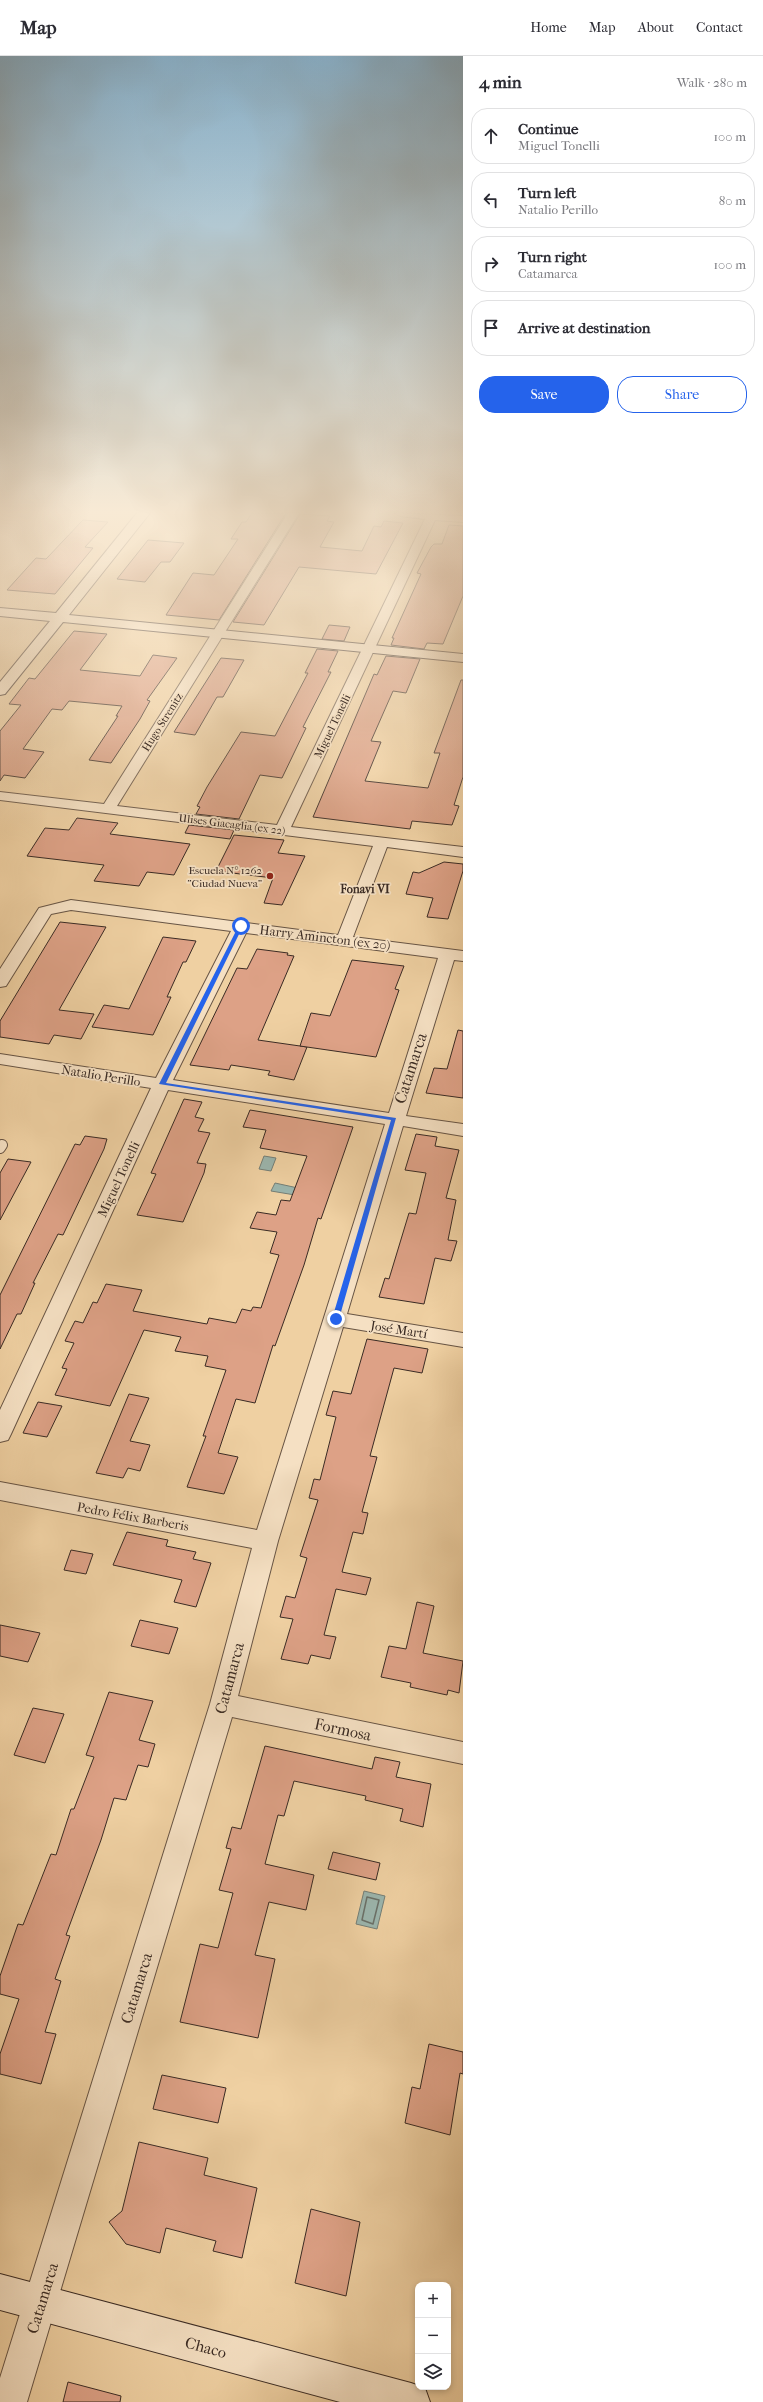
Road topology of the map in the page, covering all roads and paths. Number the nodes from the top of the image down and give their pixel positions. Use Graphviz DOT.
graph roads {
  1 [pos="56,622"];
  2 [pos="104,622"];
  3 [pos="224,622"];
  4 [pos="381,622"];
  5 [pos="217,634"];
  6 [pos="369,649"];
  7 [pos="463,658"];
  8 [pos="0,690"];
  9 [pos="0,796"];
  10 [pos="108,809"];
  11 [pos="282,830"];
  12 [pos="382,842"];
  13 [pos="463,852"];
  14 [pos="241,926"];
  15 [pos="344,939"];
  16 [pos="455,955"];
  17 [pos="0,982"];
  18 [pos="0,1060"];
  19 [pos="162,1084"];
  20 [pos="394,1119"];
  21 [pos="463,1130"];
  22 [pos="336,1319"];
  23 [pos="463,1340"];
  24 [pos="0,1434"];
  25 [pos="0,1491"];
  26 [pos="266,1541"];
  27 [pos="222,1704"];
  28 [pos="463,1753"];
  29 [pos="0,2292"];
  30 [pos="41,2304"];
  31 [pos="10,2402"];
  32 [pos="411,2402"];
  1 -- 8 [label="main road"];
  2 -- 5 [label="main road"];
  3 -- 5 [label="street, Hugo Strenitz"];
  4 -- 6 [label="street, Miguel Tonelli"];
  5 -- 6 [label="main road"];
  5 -- 10 [label="street, Hugo Strenitz"];
  6 -- 7 [label="main road"];
  6 -- 11 [label="street, Miguel Tonelli"];
  9 -- 10 [label="street, Ulises Giacaglia (ex 22)"];
  10 -- 11 [label="street, Ulises Giacaglia (ex 22)"];
  11 -- 12 [label="street, Ulises Giacaglia (ex 22)"];
  12 -- 13 [label="street, Ulises Giacaglia (ex 22)"];
  12 -- 15 [label="street"];
  14 -- 15 [label="street, Harry Amincton (ex 20)"];
  14 -- 17 [label="street, Harry Amincton (ex 20)"];
  14 -- 19 [label="street, Miguel Tonelli"];
  15 -- 16 [label="street, Harry Amincton (ex 20)"];
  16 -- 20 [label="street, Catamarca"];
  18 -- 19 [label="street, Natalio Perillo"];
  19 -- 20 [label="street, Natalio Perillo"];
  19 -- 24 [label="street, Miguel Tonelli"];
  20 -- 21 [label="street, Natalio Perillo"];
  20 -- 22 [label="street, Catamarca"];
  22 -- 23 [label="street, José Martí"];
  22 -- 26 [label="street, Catamarca"];
  25 -- 26 [label="street, Pedro Félix Barberis"];
  26 -- 27 [label="street, Catamarca"];
  27 -- 28 [label="street, Formosa"];
  27 -- 30 [label="street, Catamarca"];
  29 -- 30 [label="main road, Chaco"];
  30 -- 31 [label="street, Catamarca"];
  30 -- 32 [label="main road, Chaco"];
}
